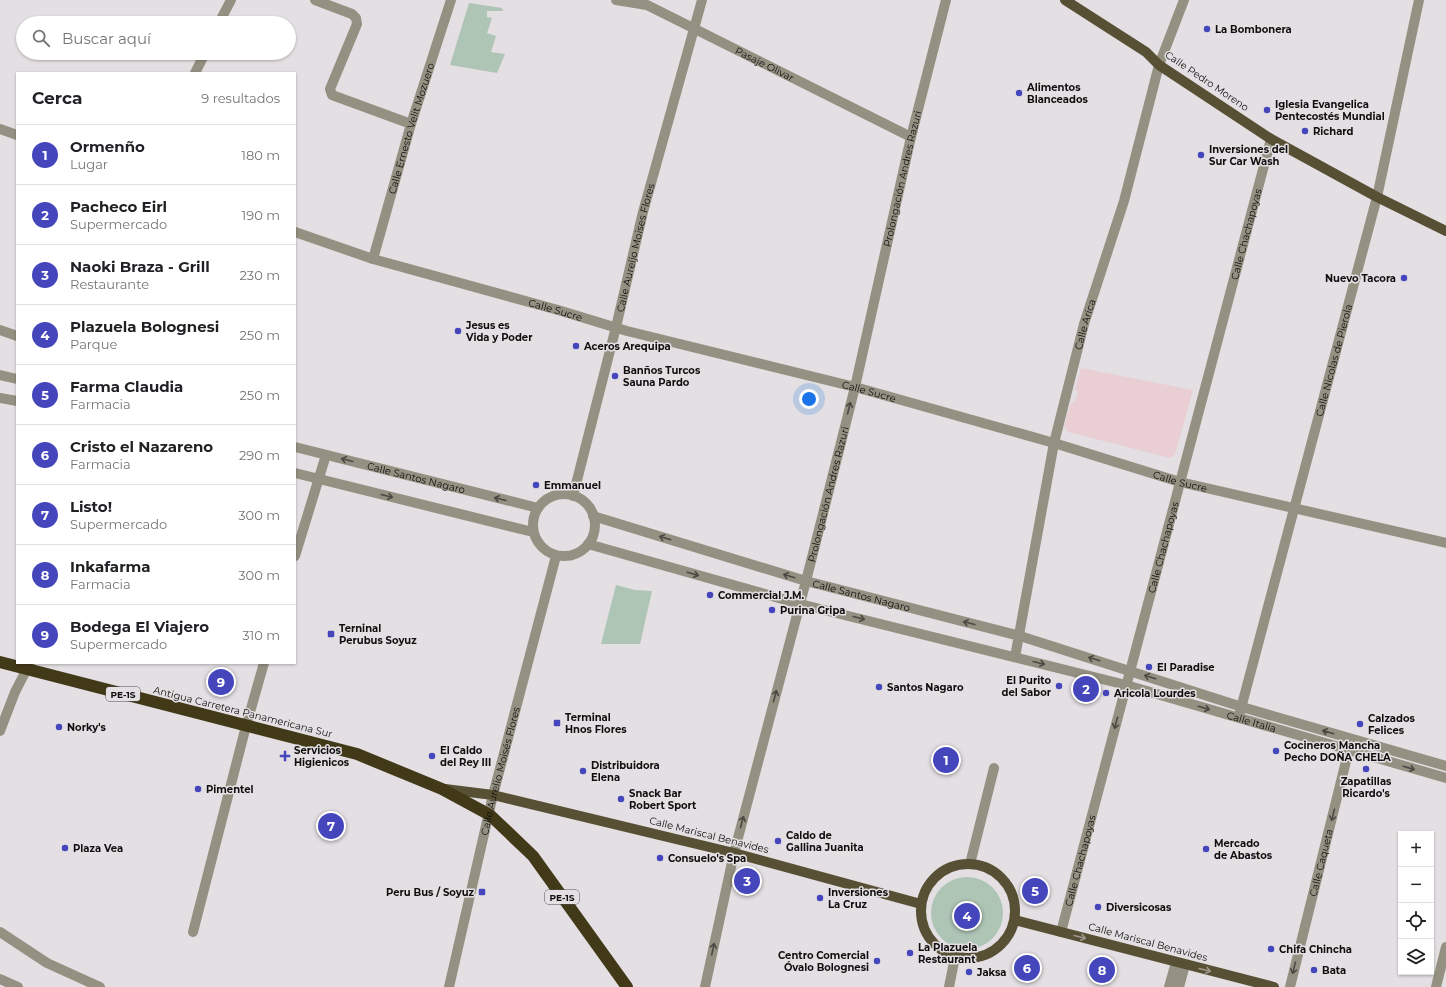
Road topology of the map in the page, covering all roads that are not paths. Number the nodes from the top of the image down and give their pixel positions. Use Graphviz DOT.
graph roads {
  1 [pos="231,0"];
  2 [pos="315,0"];
  3 [pos="451,0"];
  4 [pos="616,0"];
  5 [pos="702,0"];
  6 [pos="946,0"];
  7 [pos="1065,0"];
  8 [pos="1184,0"];
  9 [pos="1419,0"];
  10 [pos="647,3"];
  11 [pos="223,16"];
  12 [pos="694,28"];
  13 [pos="202,60"];
  14 [pos="1159,65"];
  15 [pos="196,72"];
  16 [pos="412,124"];
  17 [pos="0,129"];
  18 [pos="16,134"];
  19 [pos="911,137"];
  20 [pos="1270,139"];
  21 [pos="1377,197"];
  22 [pos="1446,231"];
  23 [pos="296,232"];
  24 [pos="373,258"];
  25 [pos="616,327"];
  26 [pos="0,330"];
  27 [pos="16,336"];
  28 [pos="0,375"];
  29 [pos="16,379"];
  30 [pos="855,387"];
  31 [pos="0,398"];
  32 [pos="16,401"];
  33 [pos="1054,443"];
  34 [pos="296,447"];
  35 [pos="326,455"];
  36 [pos="296,473"];
  37 [pos="317,479"];
  38 [pos="1180,482"];
  39 [pos="573,496"];
  40 [pos="538,508"];
  41 [pos="1295,508"];
  42 [pos="593,516"];
  43 [pos="533,532"];
  44 [pos="1446,543"];
  45 [pos="588,544"];
  46 [pos="296,552"];
  47 [pos="556,556"];
  48 [pos="806,581"];
  49 [pos="800,604"];
  50 [pos="1020,636"];
  51 [pos="1015,657"];
  52 [pos="0,662"];
  53 [pos="264,664"];
  54 [pos="28,666"];
  55 [pos="1131,671"];
  56 [pos="1126,685"];
  57 [pos="1242,707"];
  58 [pos="1239,718"];
  59 [pos="246,726"];
  60 [pos="0,731"];
  61 [pos="1352,739"];
  62 [pos="1349,750"];
  63 [pos="1446,766"];
  64 [pos="994,768"];
  65 [pos="1446,778"];
  66 [pos="442,789"];
  67 [pos="494,795"];
  68 [pos="490,815"];
  69 [pos="734,853"];
  70 [pos="970,864"];
  71 [pos="921,904"];
  72 [pos="1015,920"];
  73 [pos="0,932"];
  74 [pos="193,932"];
  75 [pos="1061,932"];
  76 [pos="1446,947"];
  77 [pos="955,957"];
  78 [pos="1181,963"];
  79 [pos="0,979"];
  80 [pos="18,987"];
  81 [pos="100,987"];
  82 [pos="449,987"];
  83 [pos="627,987"];
  84 [pos="704,987"];
  85 [pos="949,987"];
  86 [pos="1168,987"];
  87 [pos="1179,987"];
  88 [pos="1274,987"];
  89 [pos="1290,987"];
  90 [pos="1436,987"];
  1 -- 11 [label="street"];
  2 -- 16 [label="street"];
  3 -- 16 [label="street, Calle Ernesto Velit Mozuero"];
  4 -- 10 [label="street, Pasaje Olivar"];
  5 -- 12 [label="street, Calle Aureljo Moises Flores"];
  6 -- 19 [label="street, Prolongación Andres Razuri"];
  7 -- 14 [label="main road, Calle Pedro Moreno"];
  8 -- 14 [label="street, Calle Arica"];
  9 -- 21 [label="street, Calle Nicolas de Pierola"];
  10 -- 12 [label="street, Pasaje Olivar"];
  12 -- 19 [label="street, Pasaje Olivar"];
  12 -- 25 [label="street, Calle Aureljo Moises Flores"];
  13 -- 15 [label="street"];
  14 -- 20 [label="main road, Calle Pedro Moreno"];
  14 -- 33 [label="street, Calle Arica"];
  16 -- 24 [label="street, Calle Ernesto Velit Mozuero"];
  17 -- 18 [label="street"];
  19 -- 30 [label="street, Prolongación Andres Razuri"];
  20 -- 21 [label="main road, Calle Pedro Moreno"];
  20 -- 38 [label="street, Calle Chachapoyas"];
  21 -- 22 [label="main road, Calle Pedro Moreno"];
  21 -- 41 [label="street, Calle Nicolas de Pierola"];
  23 -- 24 [label="street, Calle Sucre"];
  24 -- 25 [label="street, Calle Sucre"];
  25 -- 30 [label="street, Calle Sucre"];
  25 -- 39 [label="street, Calle Aureljo Moises Flores"];
  26 -- 27 [label="street"];
  28 -- 29 [label="street"];
  30 -- 33 [label="street, Calle Sucre"];
  48 -- 30 [label="street, Prolongación Andres Razuri, one-way"];
  31 -- 32 [label="street"];
  33 -- 38 [label="street, Calle Sucre"];
  33 -- 50 [label="street, Calle Arica"];
  34 -- 35 [label="street, Calle Santos Nagaro"];
  35 -- 37 [label="street"];
  40 -- 35 [label="street, Calle Santos Nagaro, one-way"];
  36 -- 37 [label="street"];
  37 -- 43 [label="street, one-way"];
  37 -- 46 [label="street"];
  38 -- 41 [label="street, Calle Sucre"];
  38 -- 55 [label="street, Calle Chachapoyas"];
  39 -- 40 [label="street"];
  39 -- 42 [label="street"];
  40 -- 43 [label="street"];
  41 -- 44 [label="street, Calle Sucre"];
  41 -- 57 [label="street, Calle Nicolas de Pierola"];
  42 -- 45 [label="street"];
  48 -- 42 [label="street, Calle Santos Nagaro, one-way"];
  43 -- 47 [label="street"];
  45 -- 47 [label="street"];
  45 -- 49 [label="street, one-way"];
  47 -- 67 [label="street, Calle Aurelio Moisés Flores"];
  48 -- 49 [label="street, Prolongación Andres Razuri"];
  50 -- 48 [label="street, Calle Santos Nagaro, one-way"];
  49 -- 51 [label="street, one-way"];
  69 -- 49 [label="street, Prolongación Andres Razuri, one-way"];
  50 -- 51 [label="street, Calle Arica"];
  55 -- 50 [label="street, Calle Santos Nagaro, one-way"];
  51 -- 56 [label="street, one-way"];
  52 -- 54 [label="highway, Antigua Carretera Panamericana Sur / PE-1S"];
  53 -- 59 [label="street"];
  54 -- 59 [label="highway, Antigua Carretera Panamericana Sur / PE-1S"];
  54 -- 60 [label="street"];
  55 -- 56 [label="street, Calle Chachapoyas"];
  57 -- 55 [label="street, Calle Italia, one-way"];
  56 -- 58 [label="street, Calle Italia, one-way"];
  56 -- 75 [label="street, Calle Chachapoyas, one-way"];
  57 -- 58 [label="street, Calle Nicolas de Pierola"];
  61 -- 57 [label="street, Calle Italia, one-way"];
  58 -- 62 [label="street, Calle Italia"];
  59 -- 66 [label="highway, Antigua Carretera Panamericana Sur / PE-1S"];
  59 -- 74 [label="street"];
  61 -- 62 [label="street, Calle Caqueta"];
  61 -- 63 [label="street, Calle Italia"];
  62 -- 65 [label="street, Calle Italia, one-way"];
  62 -- 89 [label="street, Calle Caqueta, one-way"];
  64 -- 70 [label="street"];
  66 -- 67 [label="main road, Calle Mariscal Benavides"];
  66 -- 68 [label="highway, Antigua Carretera Panamericana Sur / PE-1S"];
  67 -- 68 [label="street, Calle Aurelio Moisés Flores"];
  67 -- 69 [label="main road, Calle Mariscal Benavides"];
  68 -- 82 [label="street, Calle Aurelio Moisés Flores"];
  68 -- 83 [label="highway, Antigua Carretera Panamericana Sur / PE-1S"];
  69 -- 71 [label="main road, Calle Mariscal Benavides"];
  84 -- 69 [label="street, Prolongación Andres Razuri, one-way"];
  70 -- 71 [label="main road"];
  70 -- 72 [label="main road"];
  71 -- 77 [label="main road"];
  72 -- 75 [label="main road, Calle Mariscal Benavides"];
  72 -- 77 [label="main road"];
  73 -- 81 [label="street"];
  75 -- 78 [label="main road, Calle Mariscal Benavides, one-way"];
  76 -- 90 [label="street"];
  77 -- 85 [label="street"];
  78 -- 86 [label="street"];
  78 -- 87 [label="street"];
  78 -- 88 [label="main road, Calle Mariscal Benavides, one-way"];
  79 -- 80 [label="street"];
}
